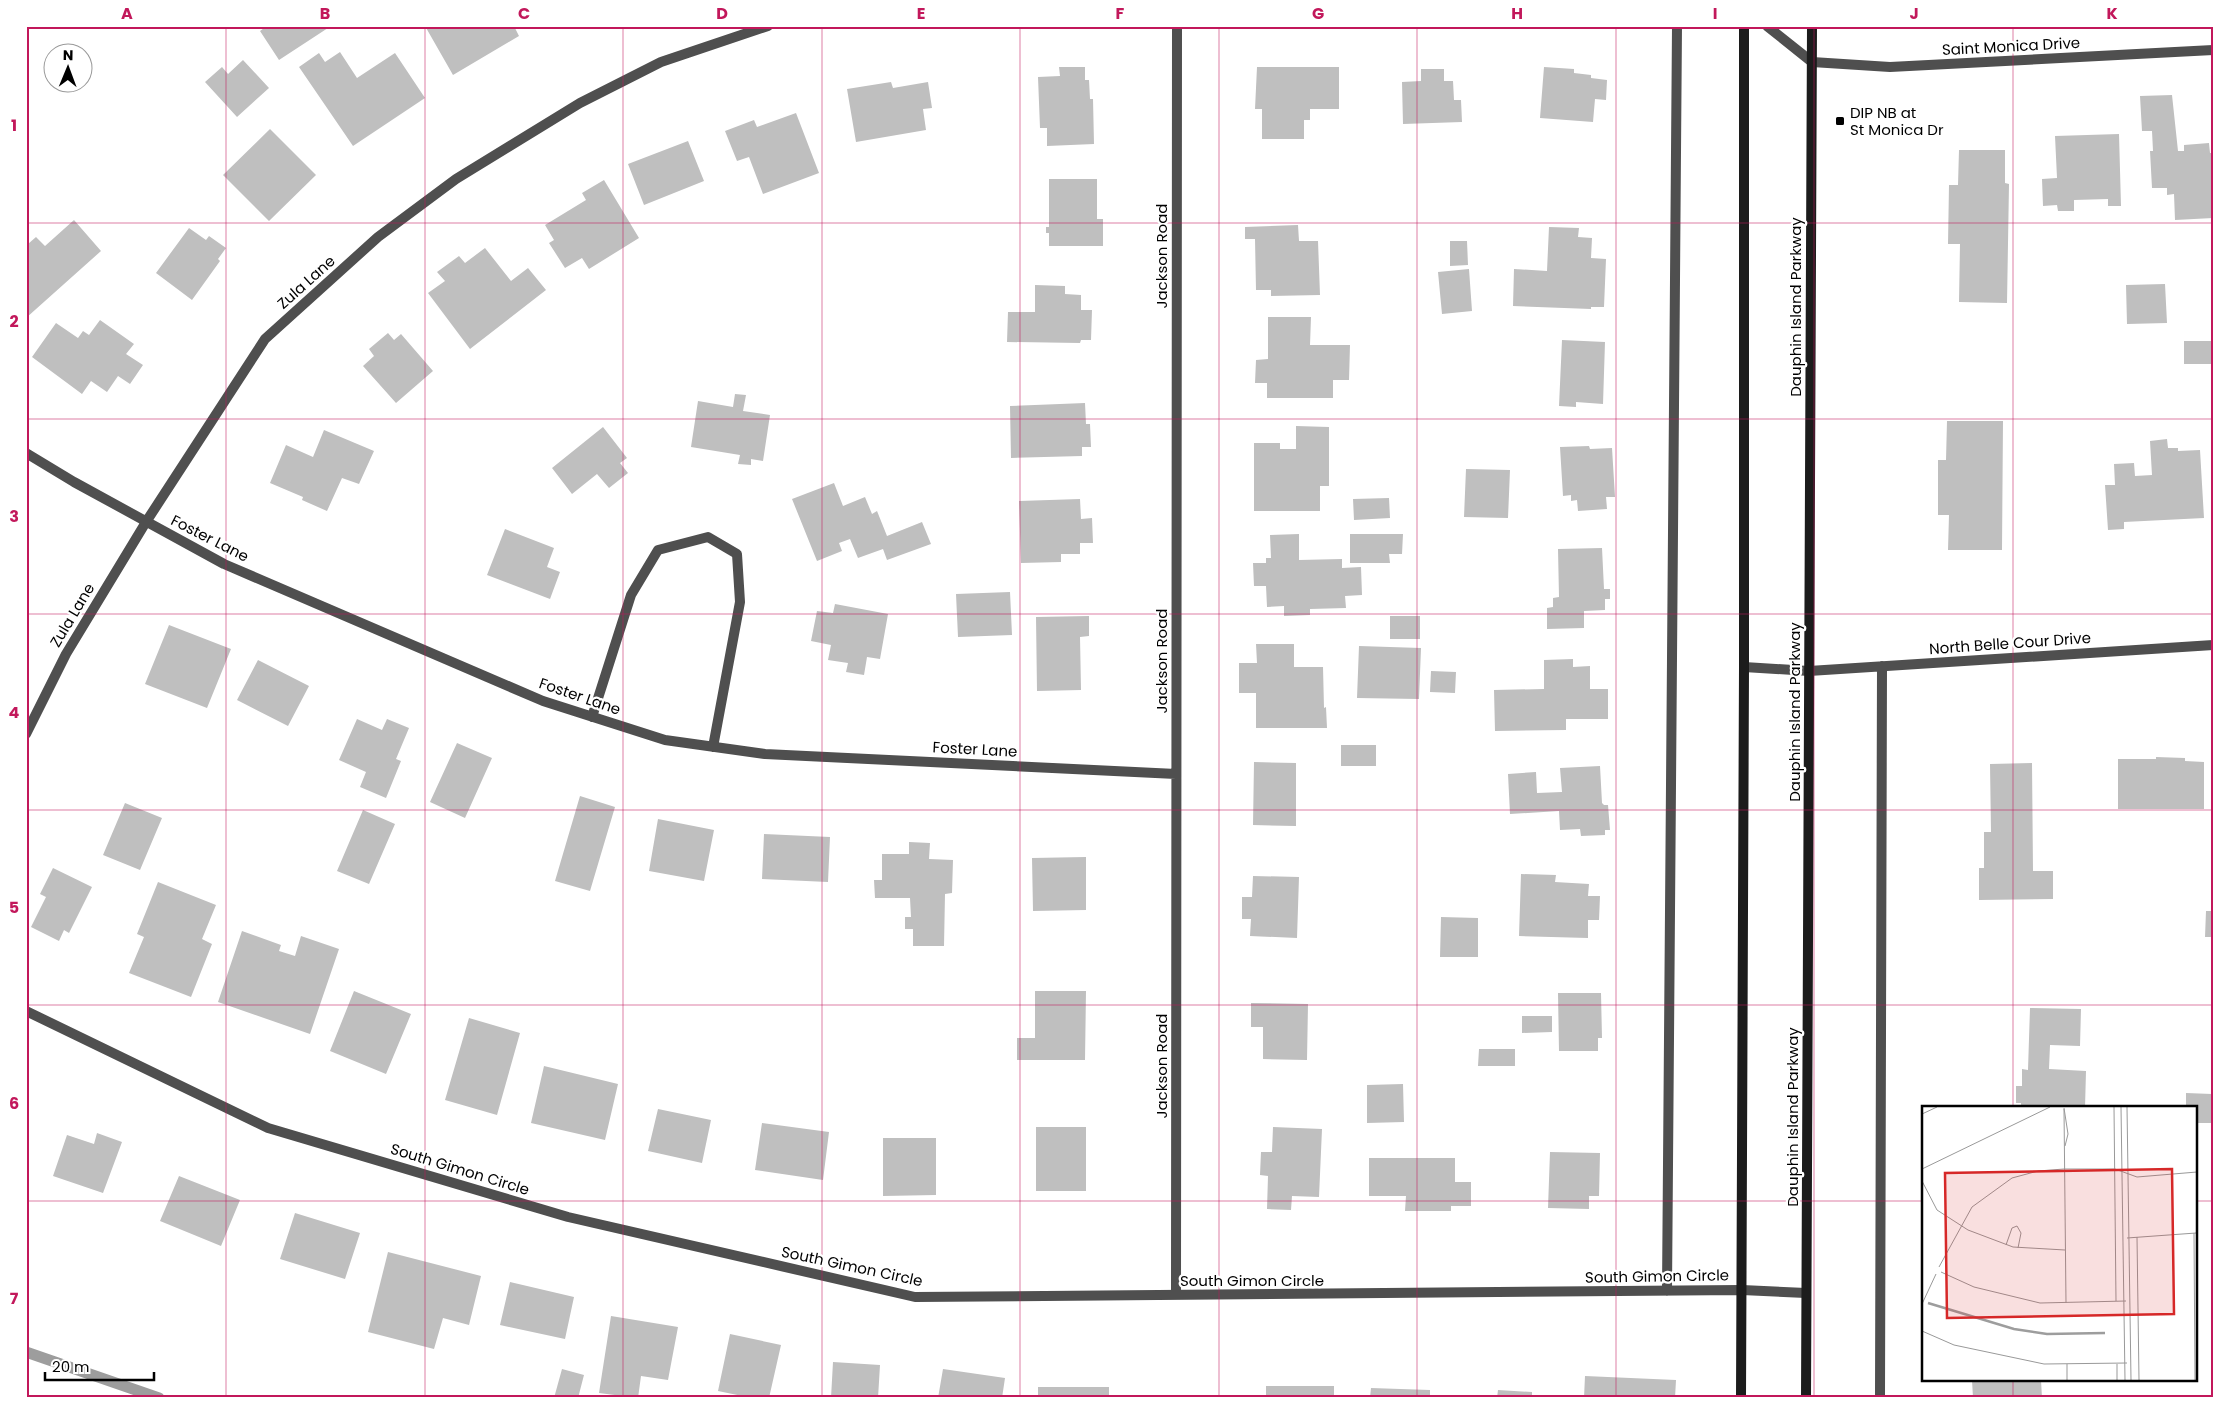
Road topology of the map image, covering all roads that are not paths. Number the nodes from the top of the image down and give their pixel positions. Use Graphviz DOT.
graph roads {
  1 [pos="768,26"];
  2 [pos="1177,26"];
  3 [pos="1677,26"];
  4 [pos="1744,26"];
  5 [pos="1767,26"];
  6 [pos="1812,26"];
  7 [pos="2213,50"];
  8 [pos="1812,62"];
  9 [pos="26,453"];
  10 [pos="146,522"];
  11 [pos="2213,645"];
  12 [pos="1882,666"];
  13 [pos="1744,667"];
  14 [pos="1809,671"];
  15 [pos="592,717"];
  16 [pos="26,734"];
  17 [pos="713,747"];
  18 [pos="1176,774"];
  19 [pos="26,1010"];
  20 [pos="1742,1290"];
  21 [pos="1667,1291"];
  22 [pos="1806,1293"];
  23 [pos="1176,1296"];
  24 [pos="1742,1398"];
  25 [pos="1806,1398"];
  26 [pos="1880,1398"];
  1 -- 10 [label="street, Zula Lane"];
  2 -- 18 [label="street, Jackson Road"];
  3 -- 21 [label="street"];
  4 -- 13 [label="main road"];
  5 -- 8 [label="street"];
  6 -- 8 [label="main road, Dauphin Island Parkway"];
  7 -- 8 [label="street, Saint Monica Drive"];
  8 -- 14 [label="main road, Dauphin Island Parkway"];
  9 -- 10 [label="street, Foster Lane"];
  10 -- 15 [label="street, Foster Lane"];
  10 -- 16 [label="street, Zula Lane"];
  11 -- 12 [label="street, North Belle Cour Drive"];
  12 -- 14 [label="street, North Belle Cour Drive"];
  12 -- 26 [label="street"];
  13 -- 14 [label="street, North Belle Cour Drive"];
  13 -- 20 [label="main road"];
  14 -- 22 [label="main road, Dauphin Island Parkway"];
  15 -- 17 [label="street, Foster Lane"];
  15 -- 17 [label="street"];
  17 -- 18 [label="street, Foster Lane"];
  18 -- 23 [label="street, Jackson Road"];
  19 -- 23 [label="street, South Gimon Circle"];
  20 -- 21 [label="street, South Gimon Circle"];
  20 -- 22 [label="street, South Gimon Circle"];
  20 -- 24 [label="main road"];
  21 -- 23 [label="street, South Gimon Circle"];
  22 -- 25 [label="main road, Dauphin Island Parkway"];
}
